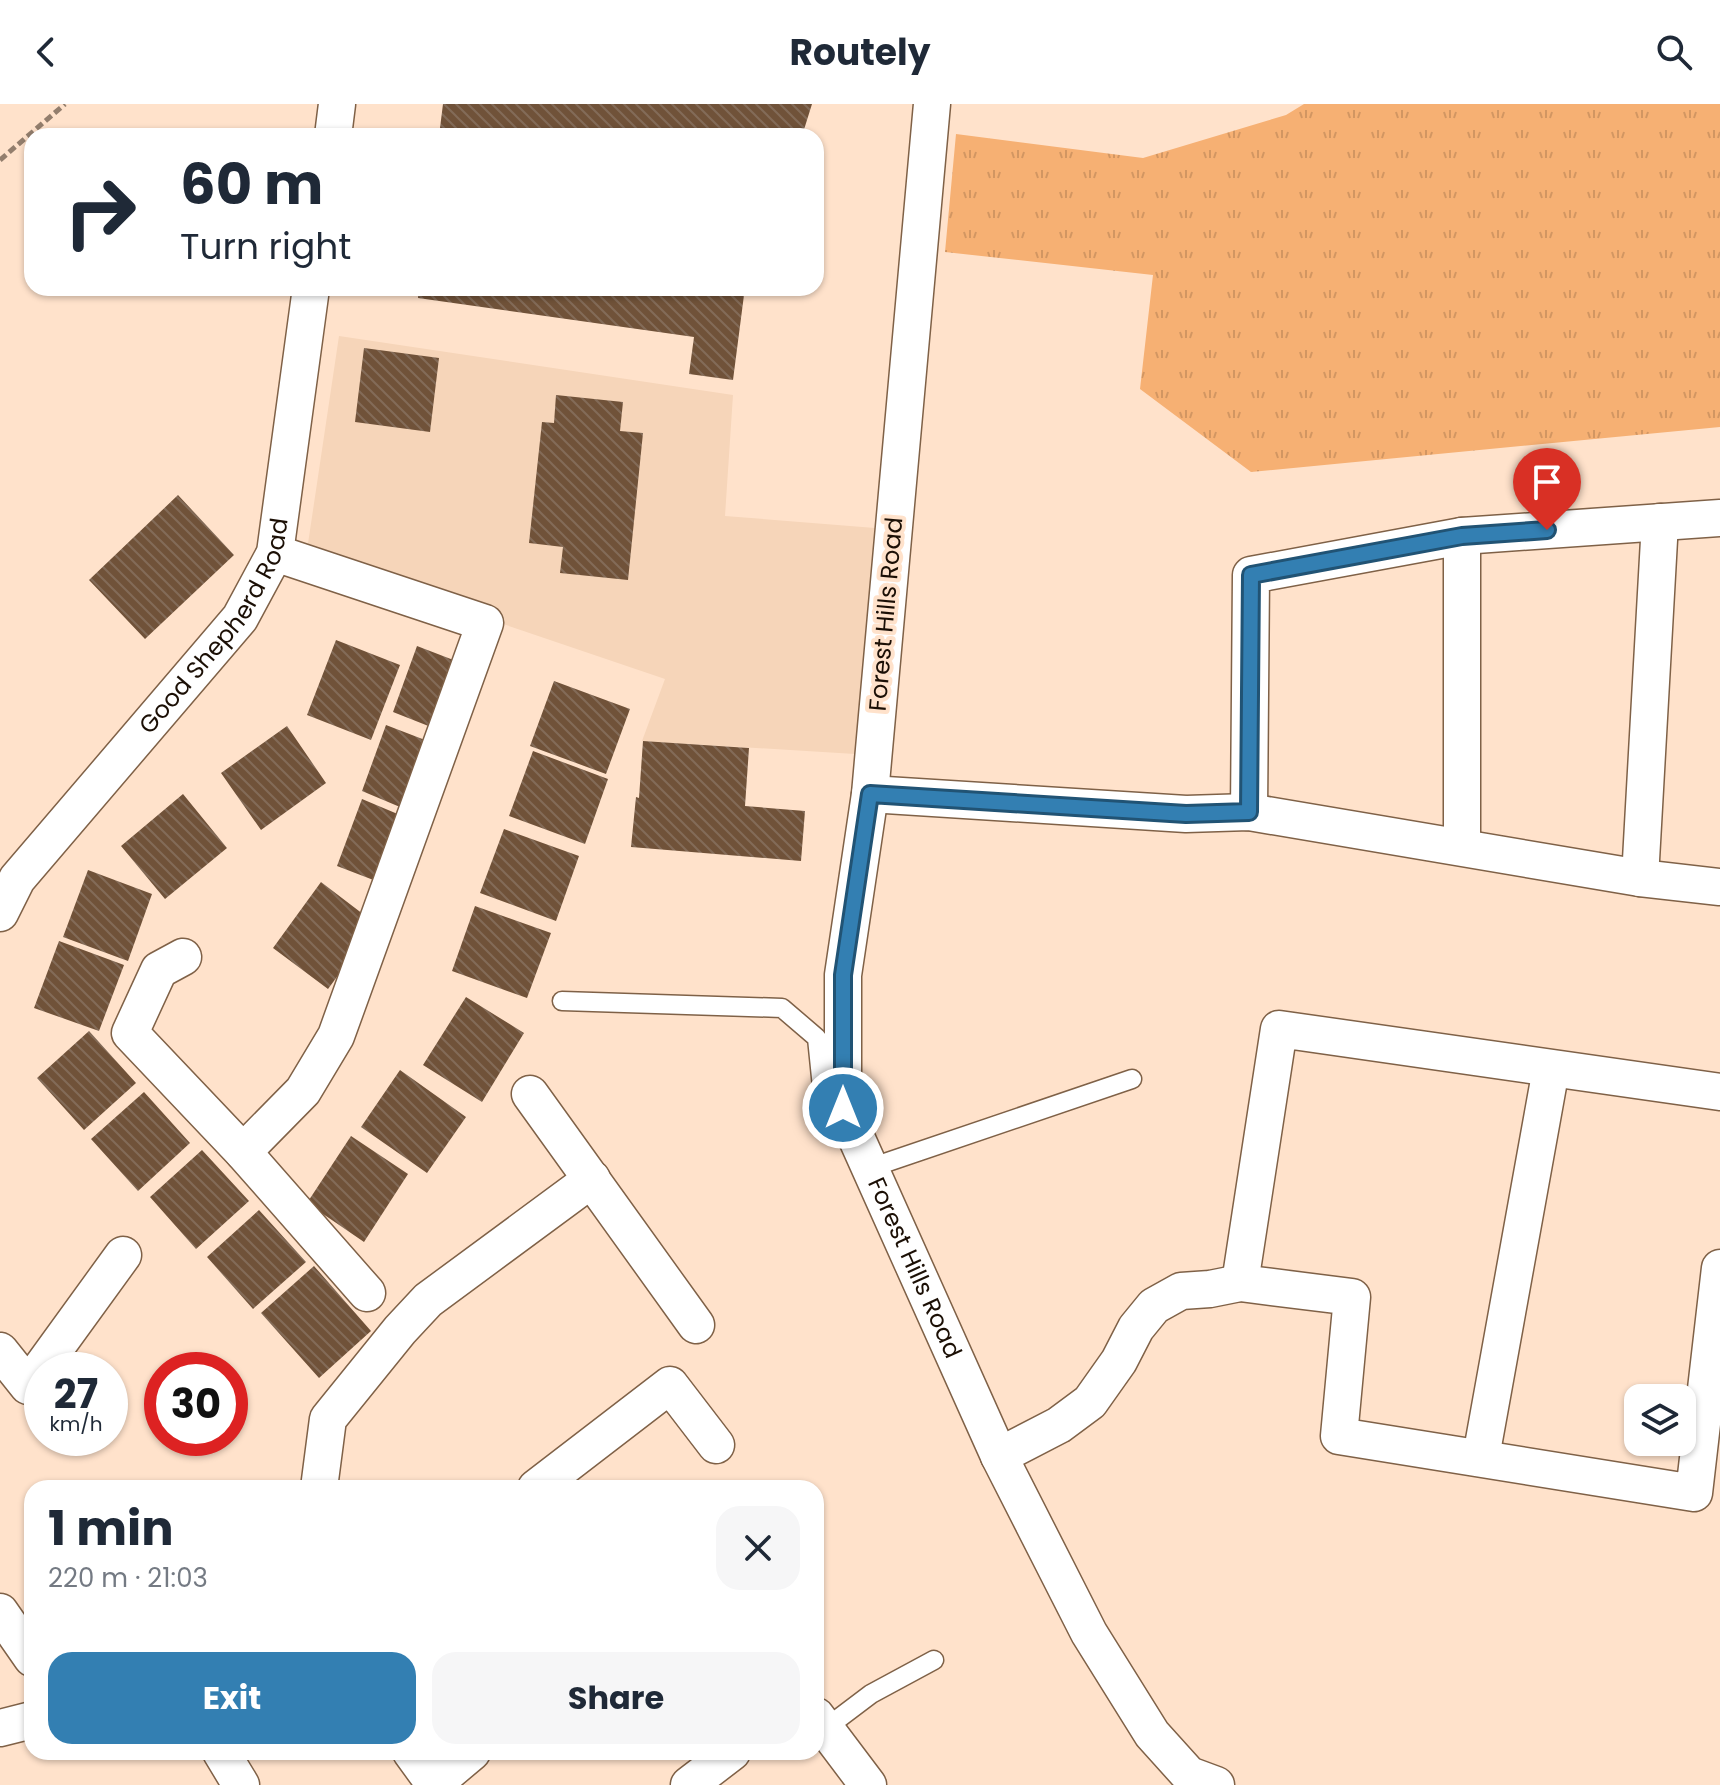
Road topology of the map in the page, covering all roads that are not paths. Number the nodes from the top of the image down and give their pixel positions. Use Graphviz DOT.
graph roads {
  1 [pos="337,104"];
  2 [pos="932,104"];
  3 [pos="334,128"];
  4 [pos="310,296"];
  5 [pos="1720,518"];
  6 [pos="1660,522"];
  7 [pos="1462,536"];
  8 [pos="275,553"];
  9 [pos="870,794"];
  10 [pos="1249,812"];
  11 [pos="1462,847"];
  12 [pos="1640,878"];
  13 [pos="1720,887"];
  14 [pos="1,910"];
  15 [pos="183,957"];
  16 [pos="562,1001"];
  17 [pos="1551,1069"];
  18 [pos="1132,1079"];
  19 [pos="1720,1092"];
  20 [pos="530,1094"];
  21 [pos="843,1108"];
  22 [pos="243,1152"];
  23 [pos="870,1168"];
  24 [pos="592,1179"];
  25 [pos="123,1255"];
  26 [pos="1720,1268"];
  27 [pos="1240,1283"];
  28 [pos="367,1293"];
  29 [pos="696,1325"];
  30 [pos="0,1351"];
  31 [pos="716,1445"];
  32 [pos="999,1456"];
  33 [pos="1481,1457"];
  34 [pos="320,1480"];
  35 [pos="546,1480"];
  36 [pos="0,1612"];
  37 [pos="24,1646"];
  38 [pos="934,1660"];
  39 [pos="824,1720"];
  40 [pos="24,1722"];
  41 [pos="824,1726"];
  42 [pos="0,1728"];
  43 [pos="226,1760"];
  44 [pos="417,1760"];
  45 [pos="463,1760"];
  46 [pos="722,1760"];
  47 [pos="241,1785"];
  48 [pos="434,1785"];
  49 [pos="689,1785"];
  50 [pos="868,1785"];
  51 [pos="1216,1785"];
  1 -- 3 [label="street"];
  2 -- 9 [label="street, Forest Hills Road"];
  4 -- 8 [label="street, Good Shepherd Road"];
  5 -- 6 [label="street"];
  6 -- 7 [label="street"];
  6 -- 12 [label="street"];
  7 -- 10 [label="street"];
  7 -- 11 [label="street"];
  8 -- 14 [label="street, Good Shepherd Road"];
  8 -- 22 [label="street"];
  9 -- 10 [label="street"];
  9 -- 21 [label="street, Forest Hills Road"];
  10 -- 11 [label="street"];
  11 -- 12 [label="street"];
  12 -- 13 [label="street"];
  15 -- 22 [label="street"];
  16 -- 21 [label="lane"];
  17 -- 19 [label="street"];
  17 -- 27 [label="street"];
  17 -- 33 [label="street"];
  18 -- 23 [label="lane"];
  20 -- 24 [label="street"];
  21 -- 23 [label="street, Forest Hills Road"];
  22 -- 28 [label="street"];
  23 -- 32 [label="street, Forest Hills Road"];
  24 -- 29 [label="street"];
  24 -- 34 [label="street"];
  25 -- 30 [label="street"];
  26 -- 33 [label="street"];
  27 -- 32 [label="street"];
  27 -- 33 [label="street"];
  31 -- 35 [label="street"];
  32 -- 51 [label="street, Forest Hills Road"];
  36 -- 37 [label="street"];
  38 -- 39 [label="lane"];
  40 -- 42 [label="street"];
  41 -- 50 [label="street"];
  43 -- 47 [label="street"];
  44 -- 48 [label="street"];
  45 -- 48 [label="street"];
  46 -- 49 [label="street"];
}
